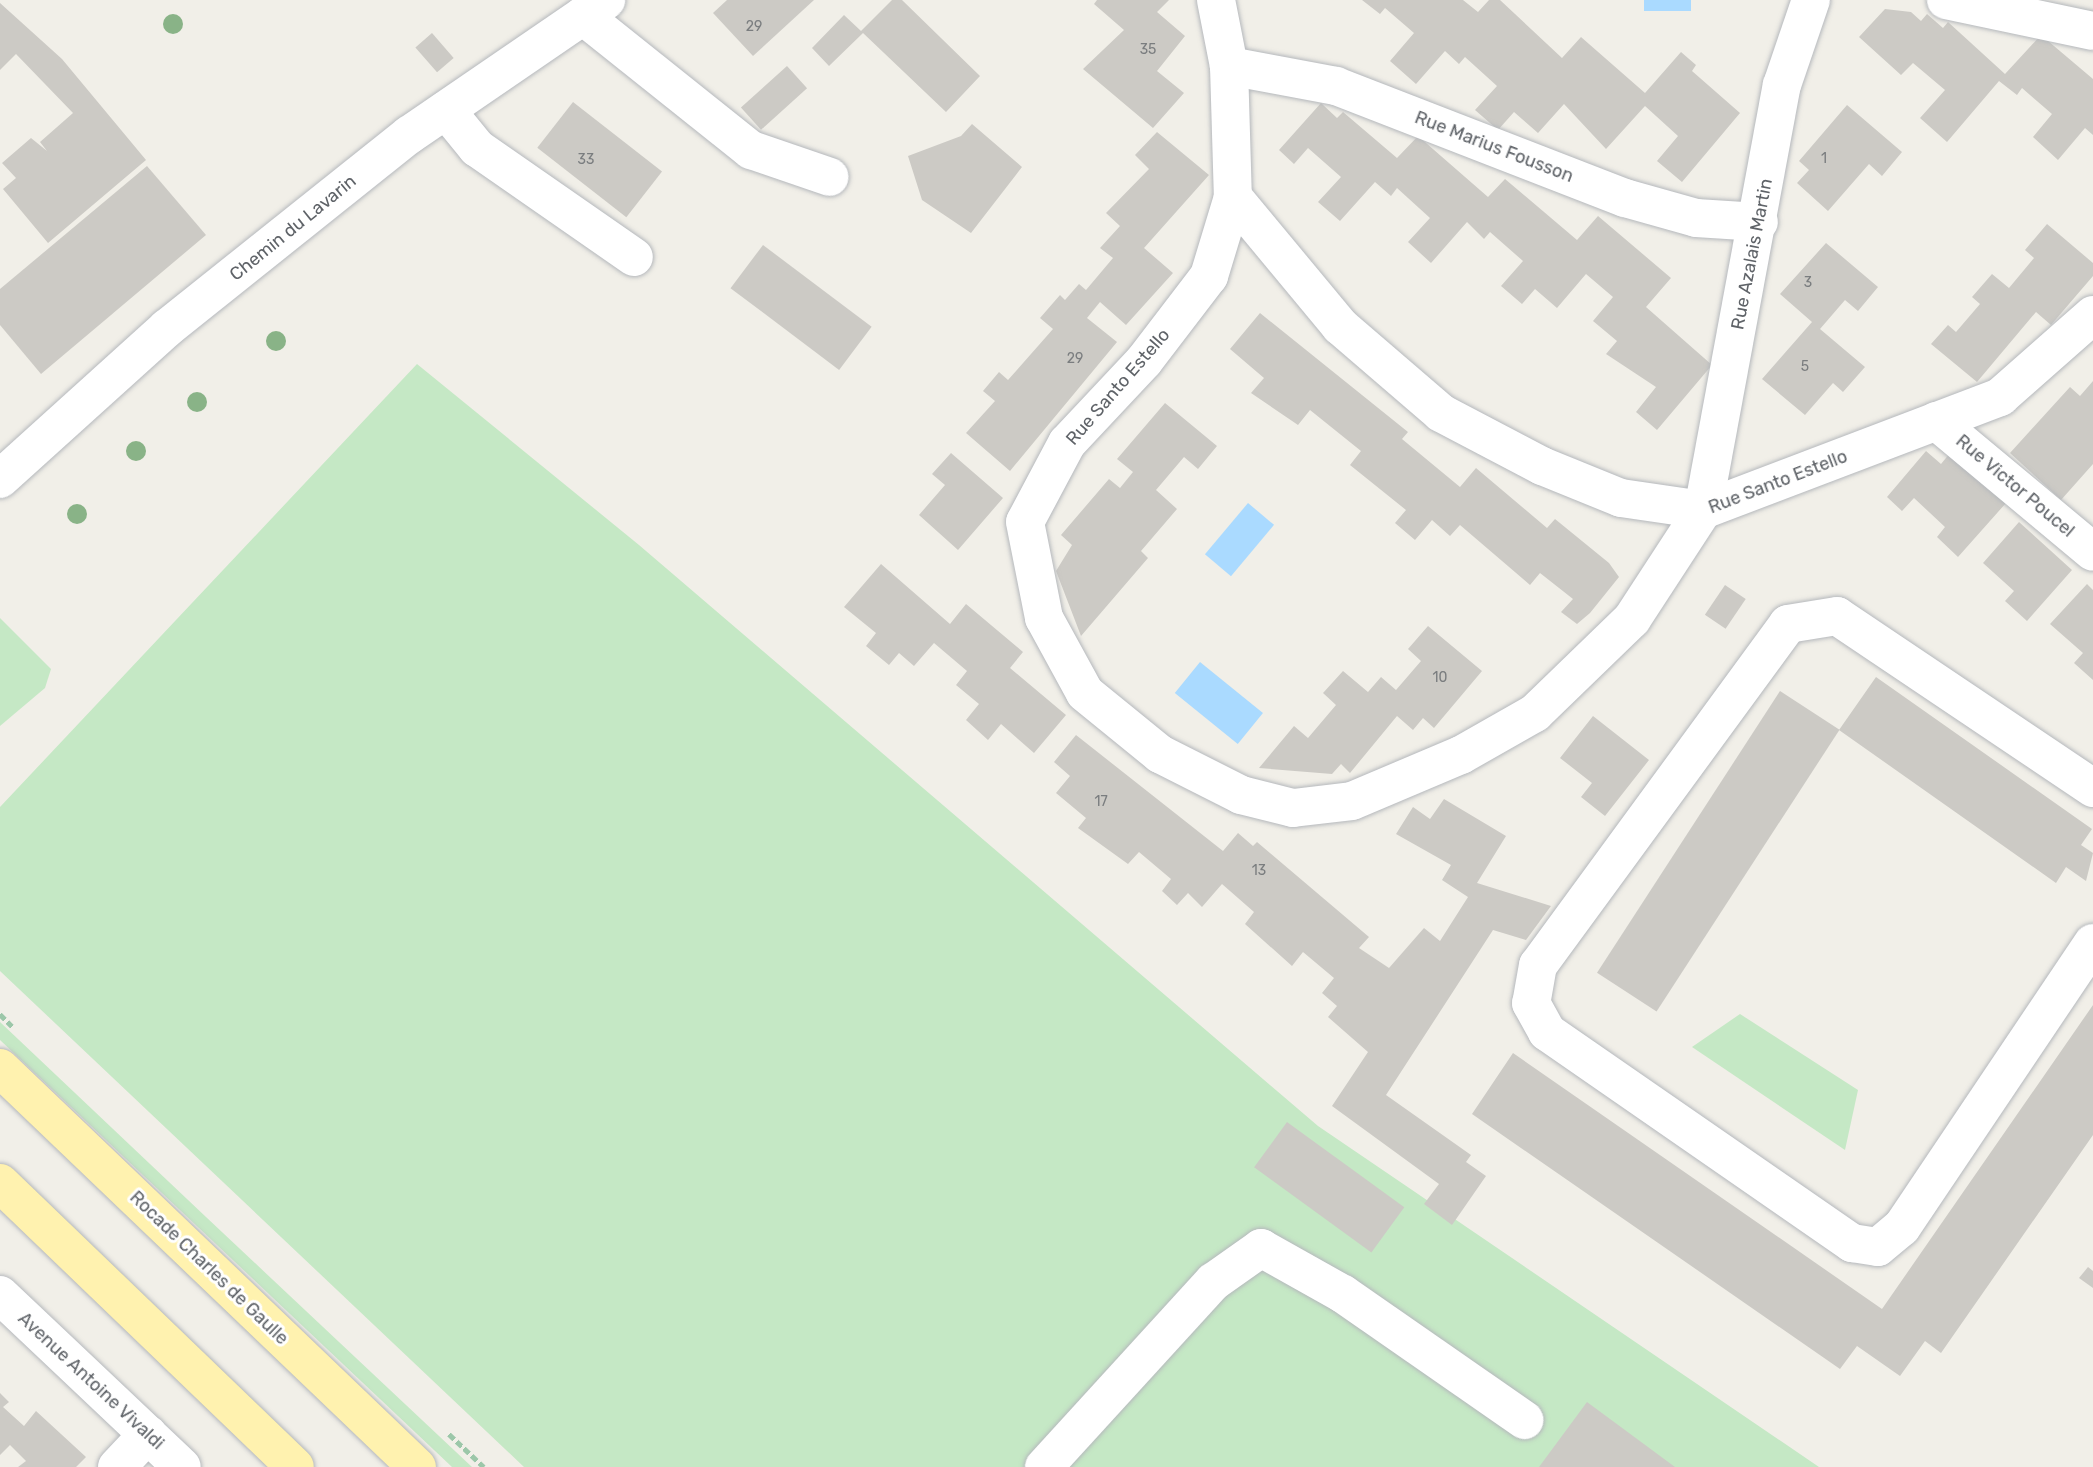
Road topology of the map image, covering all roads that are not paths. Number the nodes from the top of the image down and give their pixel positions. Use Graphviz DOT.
graph roads {
  1 [pos="1216,0"];
  2 [pos="1811,0"];
  3 [pos="1946,0"];
  4 [pos="594,8"];
  5 [pos="2093,31"];
  6 [pos="1229,66"];
  7 [pos="446,110"];
  8 [pos="830,177"];
  9 [pos="1233,197"];
  10 [pos="1759,222"];
  11 [pos="634,257"];
  12 [pos="2093,315"];
  13 [pos="1936,421"];
  14 [pos="0,479"];
  15 [pos="1703,510"];
  16 [pos="2093,552"];
  17 [pos="2093,788"];
  18 [pos="2093,943"];
  19 [pos="0,1069"];
  20 [pos="0,1183"];
  21 [pos="0,1295"];
  22 [pos="1524,1420"];
  23 [pos="148,1434"];
  24 [pos="117,1467"];
  25 [pos="182,1467"];
  26 [pos="295,1467"];
  27 [pos="417,1467"];
  28 [pos="1044,1467"];
  1 -- 6 [label="street, Rue Santo Estello"];
  2 -- 10 [label="street, Rue Azalais Martin"];
  3 -- 5 [label="street"];
  4 -- 7 [label="street, Chemin du Lavarin"];
  4 -- 8 [label="street"];
  6 -- 9 [label="street, Rue Santo Estello"];
  6 -- 10 [label="street, Rue Marius Fousson"];
  7 -- 11 [label="street"];
  7 -- 14 [label="street, Chemin du Lavarin"];
  9 -- 15 [label="street"];
  9 -- 15 [label="street, Rue Santo Estello"];
  10 -- 15 [label="street, Rue Azalais Martin"];
  12 -- 13 [label="street, Rue Santo Estello"];
  13 -- 15 [label="street, Rue Santo Estello"];
  13 -- 16 [label="street, Rue Victor Poucel"];
  17 -- 18 [label="street"];
  19 -- 27 [label="main road, Rocade Charles de Gaulle"];
  20 -- 26 [label="main road"];
  21 -- 23 [label="street, Avenue Antoine Vivaldi"];
  22 -- 28 [label="street"];
  23 -- 24 [label="street"];
  23 -- 25 [label="street, Avenue Antoine Vivaldi"];
}
